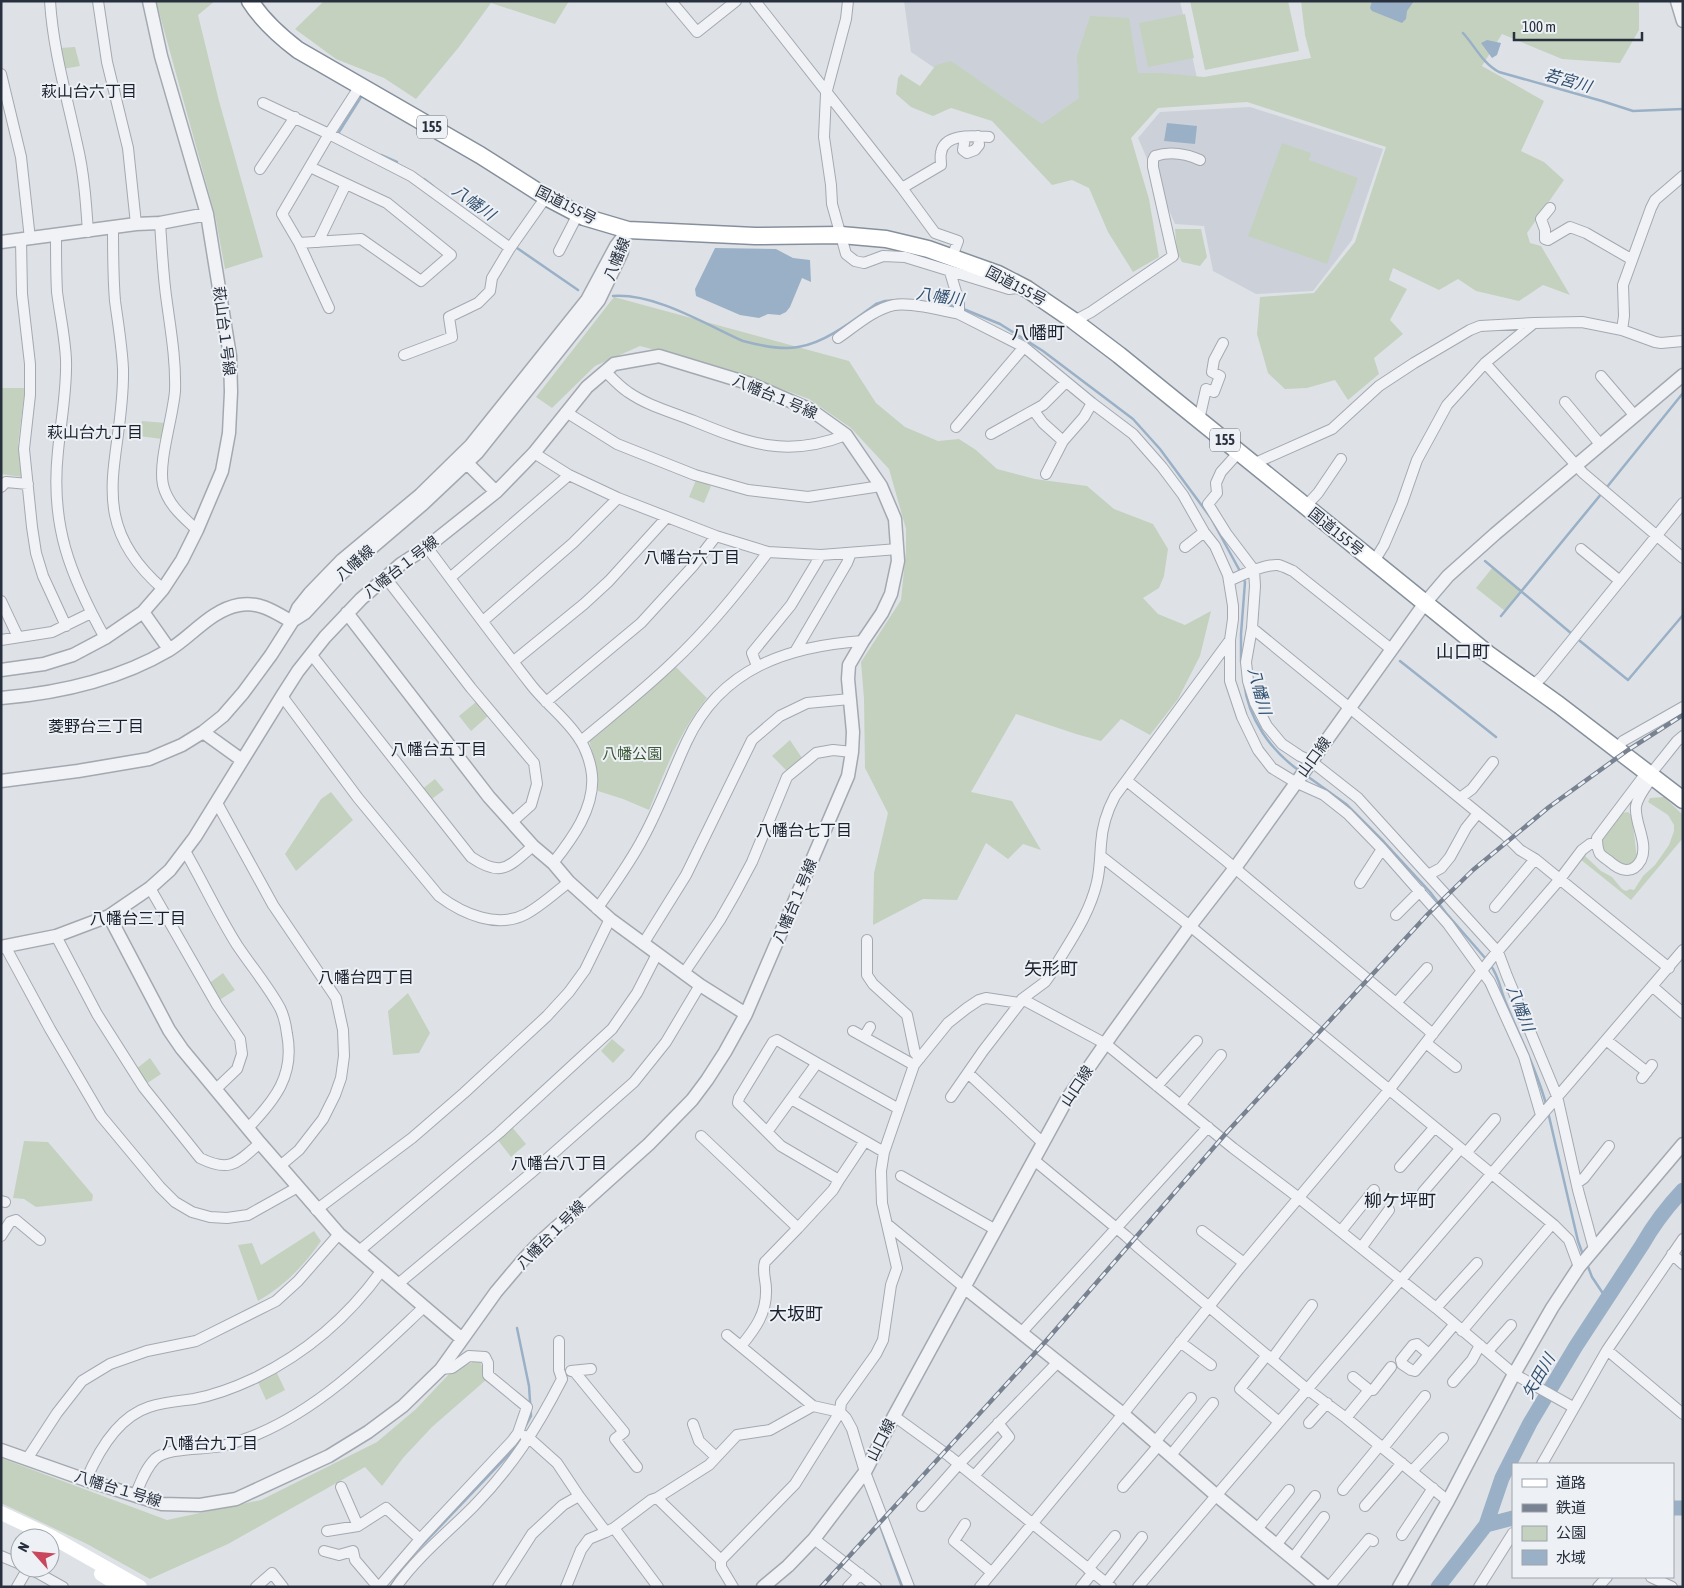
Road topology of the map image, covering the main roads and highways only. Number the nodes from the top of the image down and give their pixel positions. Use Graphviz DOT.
graph roads {
  1 [pos="250,1"];
  2 [pos="1683,800"];
  3 [pos="1,1513"];
  4 [pos="1,1522"];
  5 [pos="14,1528"];
  6 [pos="60,1552"];
  7 [pos="122,1587"];
  8 [pos="140,1587"];
  1 -- 2 [label="highway, 国道155号 / 155"];
  3 -- 8 [label="main road"];
  4 -- 5 [label="main road"];
  6 -- 7 [label="main road"];
}
